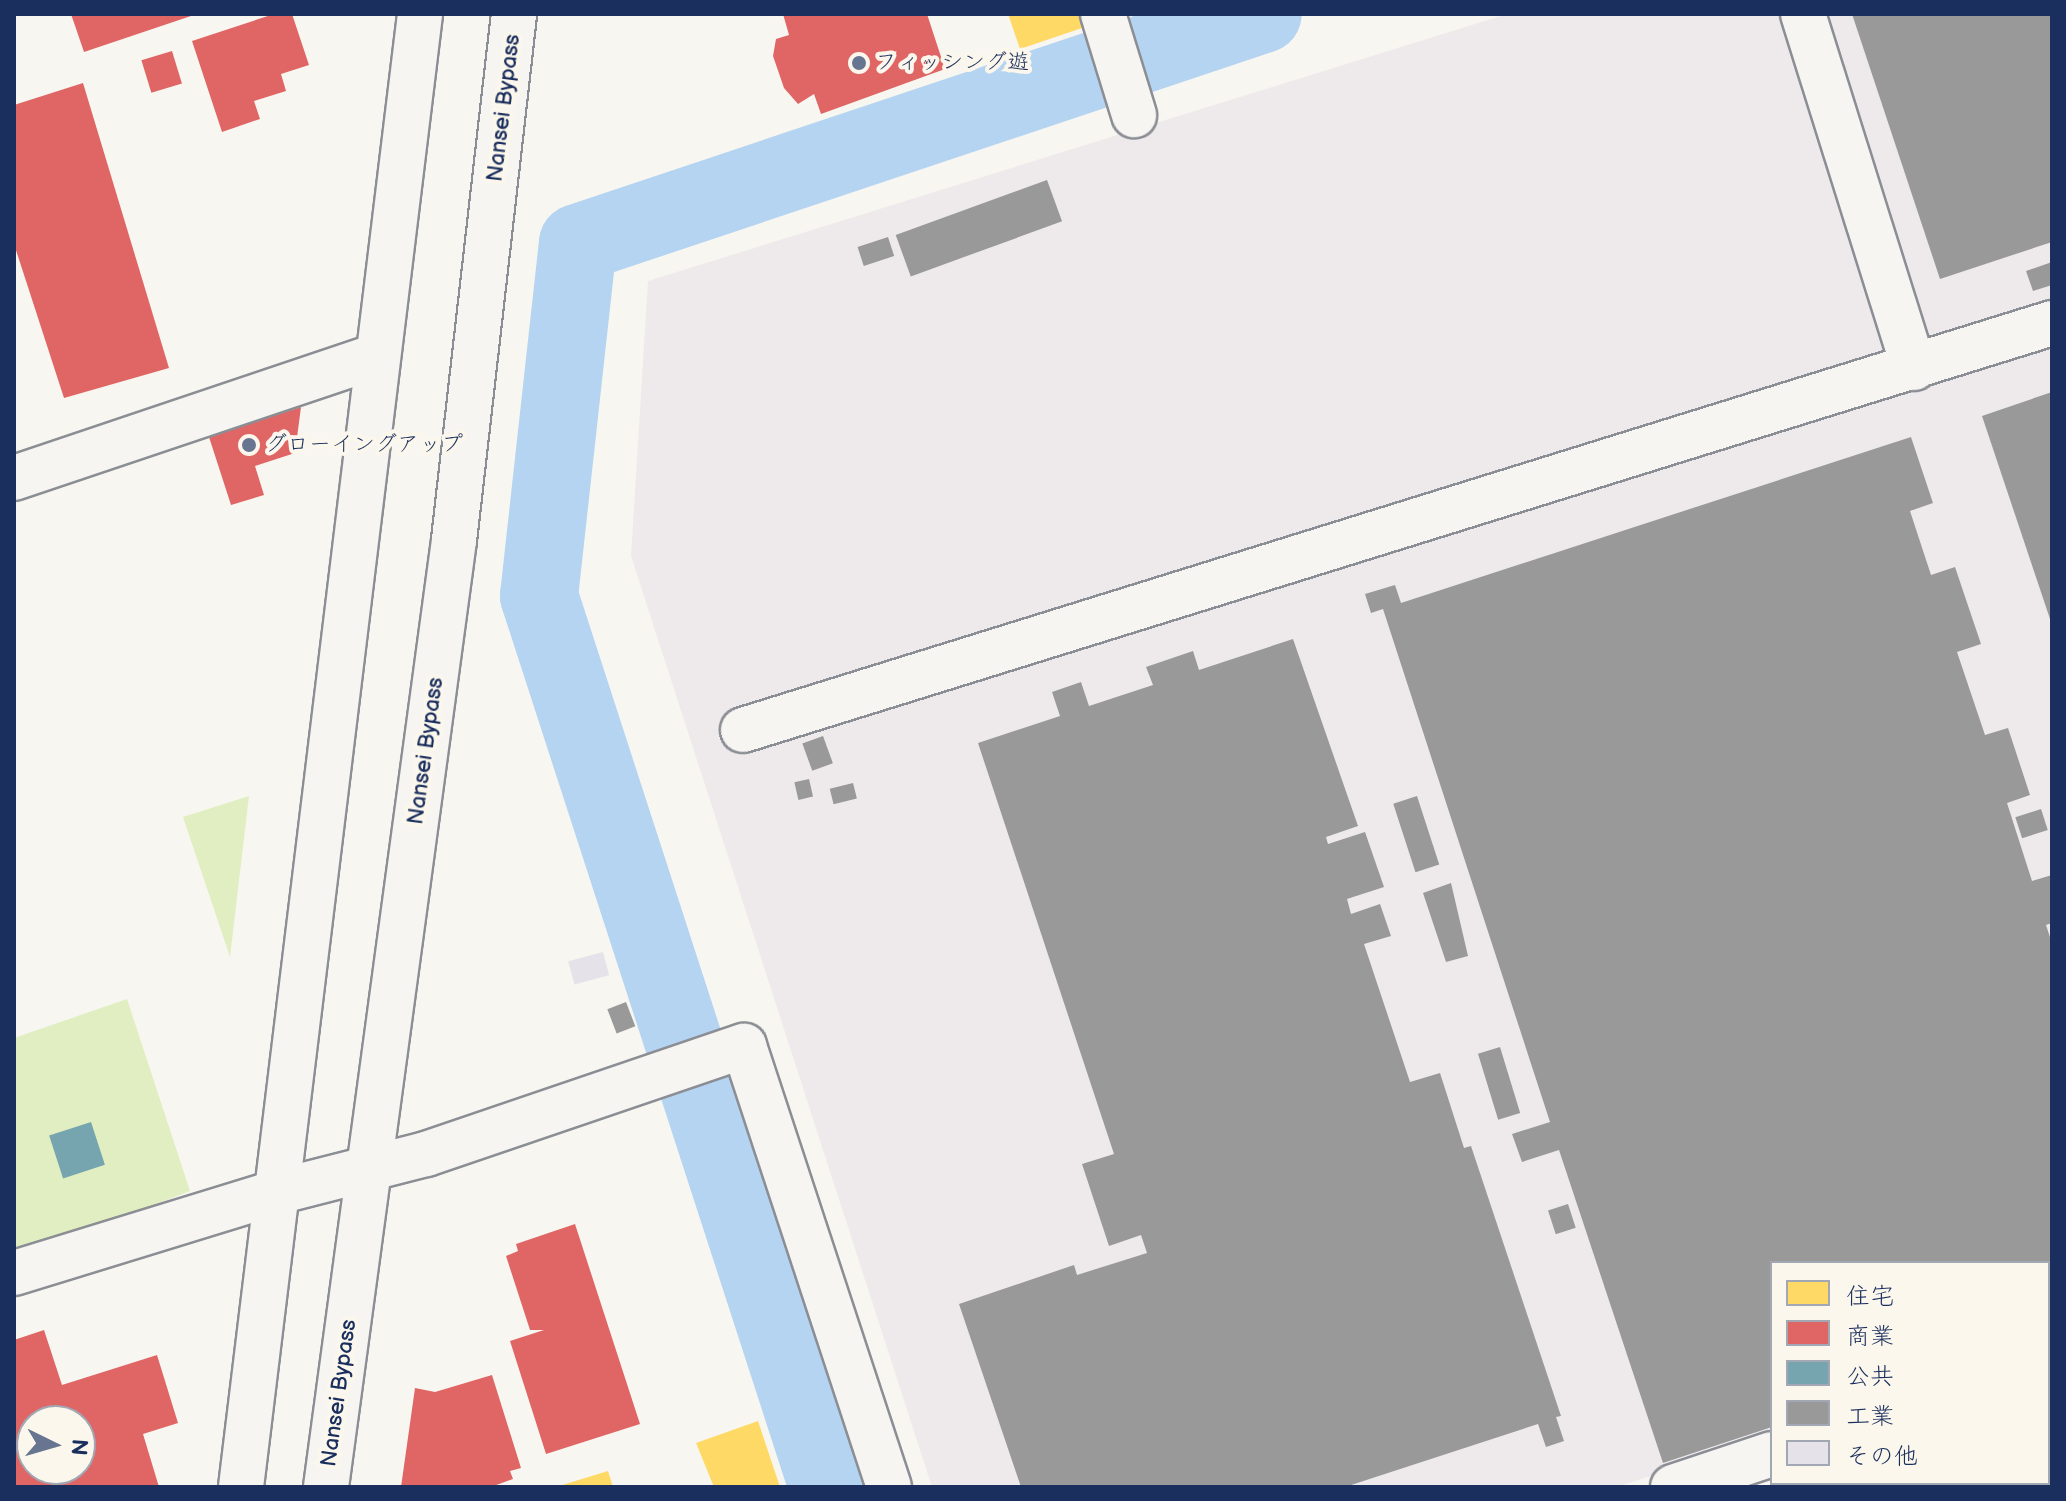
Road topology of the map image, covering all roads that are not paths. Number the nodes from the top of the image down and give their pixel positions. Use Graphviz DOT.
graph roads {
  1 [pos="420,14"];
  2 [pos="514,14"];
  3 [pos="1803,14"];
  4 [pos="1107,26"];
  5 [pos="1134,115"];
  6 [pos="2052,323"];
  7 [pos="376,356"];
  8 [pos="1914,368"];
  9 [pos="14,478"];
  10 [pos="743,730"];
  11 [pos="370,1169"];
  12 [pos="277,1192"];
  13 [pos="14,1273"];
  14 [pos="1770,1455"];
  15 [pos="241,1487"];
  16 [pos="326,1487"];
  17 [pos="889,1487"];
  18 [pos="1673,1487"];
  1 -- 7 [label="main road"];
  2 -- 11 [label="main road, Nansei Bypass"];
  3 -- 8 [label="main road"];
  4 -- 5 [label="main road"];
  6 -- 8 [label="main road"];
  7 -- 9 [label="main road"];
  7 -- 12 [label="main road"];
  8 -- 10 [label="main road"];
  11 -- 12 [label="main road"];
  11 -- 16 [label="main road, Nansei Bypass"];
  11 -- 17 [label="main road"];
  12 -- 13 [label="main road"];
  12 -- 15 [label="main road"];
  14 -- 18 [label="main road"];
}
